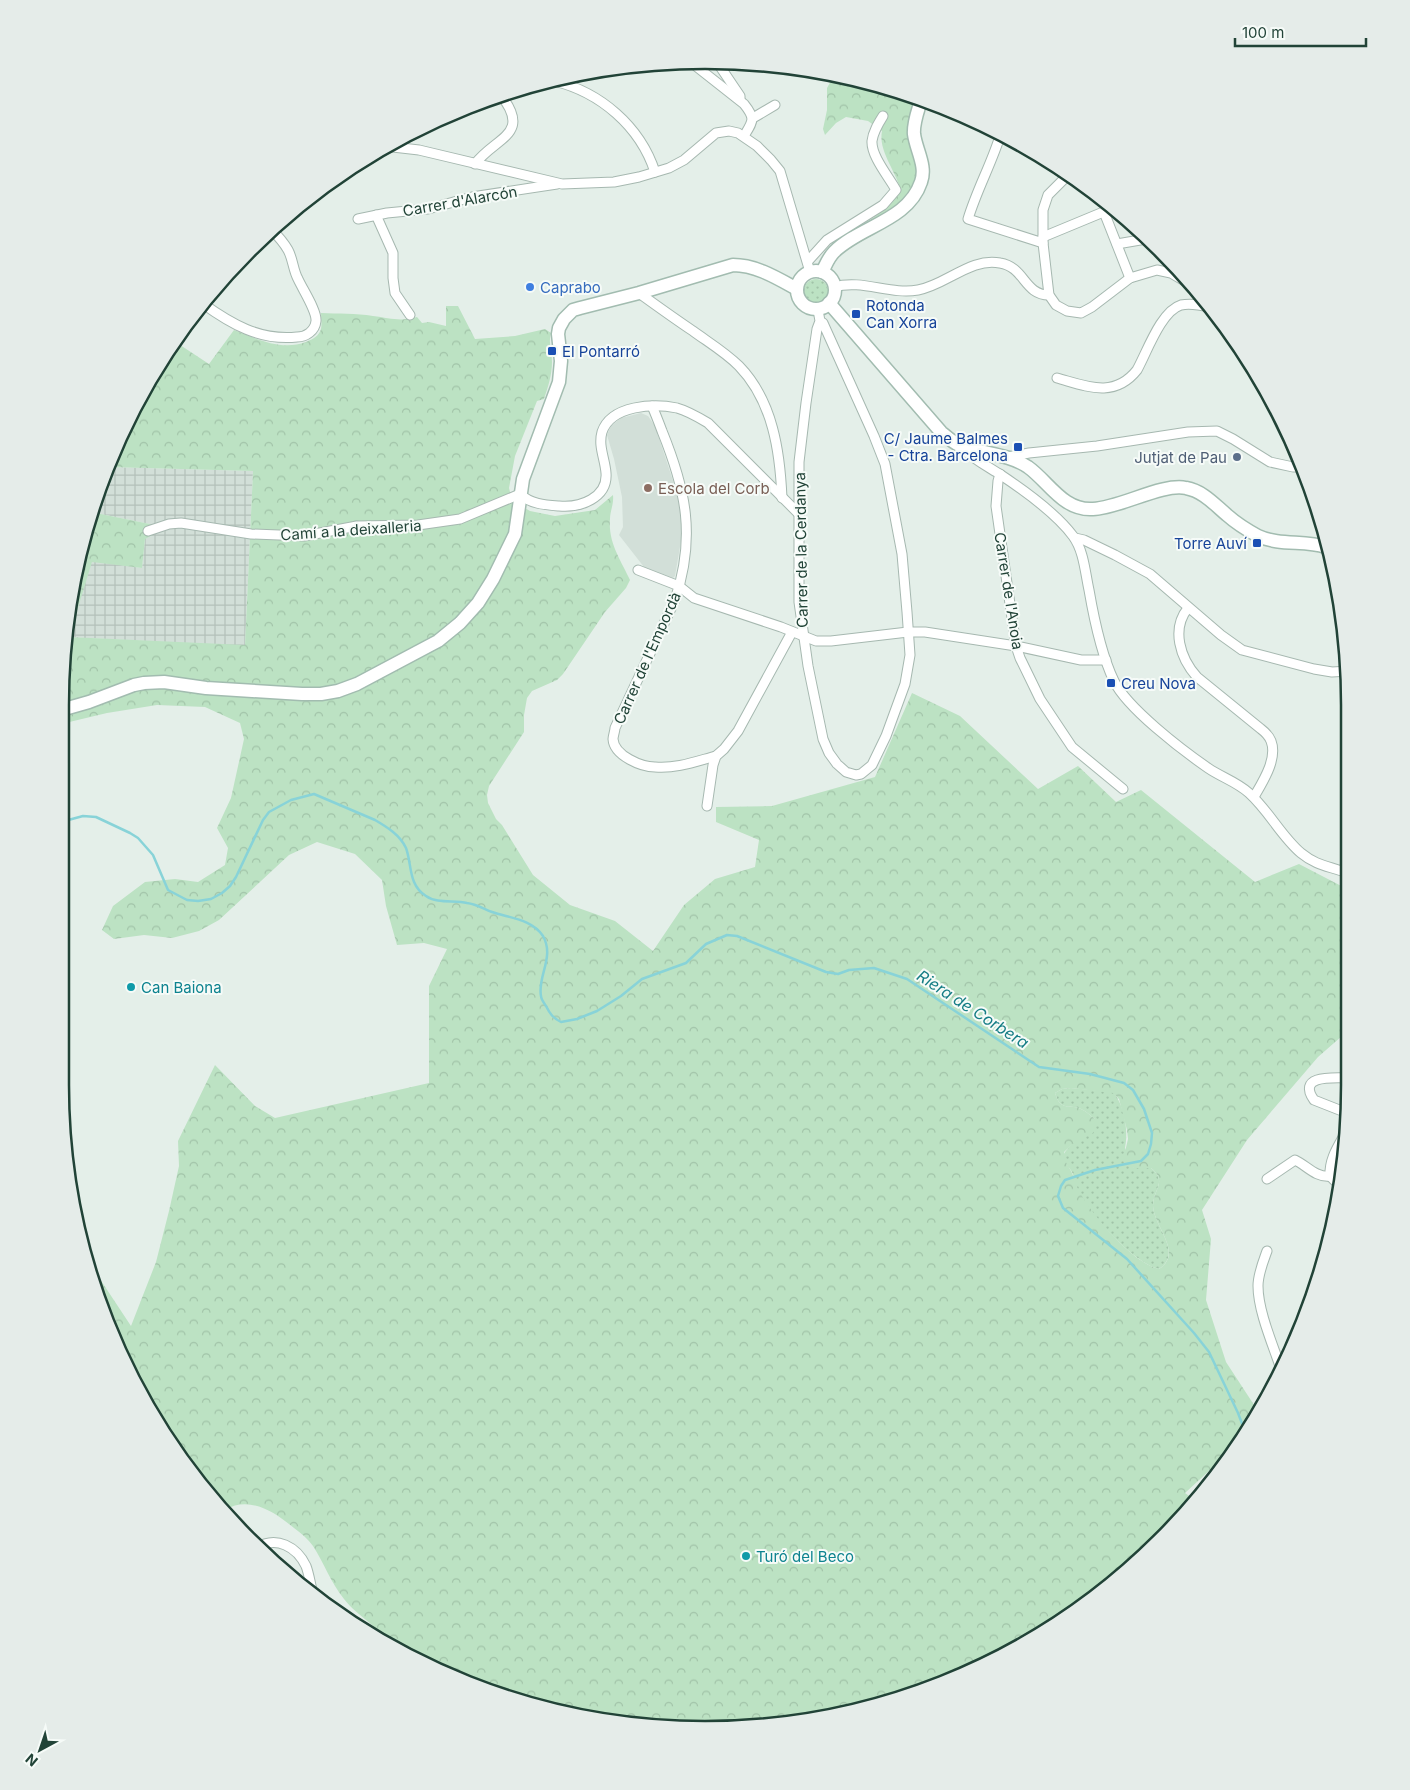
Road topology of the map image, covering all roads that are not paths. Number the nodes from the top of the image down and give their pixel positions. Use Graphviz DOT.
graph roads {
  1 [pos="700,69"];
  2 [pos="722,69"];
  3 [pos="565,84"];
  4 [pos="506,101"];
  5 [pos="741,102"];
  6 [pos="775,105"];
  7 [pos="920,107"];
  8 [pos="883,116"];
  9 [pos="753,118"];
  10 [pos="744,136"];
  11 [pos="998,140"];
  12 [pos="399,148"];
  13 [pos="475,164"];
  14 [pos="655,172"];
  15 [pos="1063,180"];
  16 [pos="562,184"];
  17 [pos="1104,212"];
  18 [pos="376,215"];
  19 [pos="358,219"];
  20 [pos="276,235"];
  21 [pos="1043,240"];
  22 [pos="1138,240"];
  23 [pos="1117,244"];
  24 [pos="813,268"];
  25 [pos="1168,269"];
  26 [pos="1130,278"];
  27 [pos="834,287"];
  28 [pos="797,289"];
  29 [pos="639,294"];
  30 [pos="1048,295"];
  31 [pos="829,303"];
  32 [pos="1199,305"];
  33 [pos="209,307"];
  34 [pos="410,315"];
  35 [pos="820,322"];
  36 [pos="1057,378"];
  37 [pos="652,406"];
  38 [pos="958,445"];
  39 [pos="1036,453"];
  40 [pos="1008,457"];
  41 [pos="1295,467"];
  42 [pos="1030,468"];
  43 [pos="1000,474"];
  44 [pos="520,494"];
  45 [pos="782,498"];
  46 [pos="798,514"];
  47 [pos="148,531"];
  48 [pos="1074,538"];
  49 [pos="1321,546"];
  50 [pos="638,570"];
  51 [pos="679,586"];
  52 [pos="1188,608"];
  53 [pos="792,632"];
  54 [pos="908,632"];
  55 [pos="803,636"];
  56 [pos="1016,646"];
  57 [pos="1106,660"];
  58 [pos="1340,672"];
  59 [pos="69,708"];
  60 [pos="716,756"];
  61 [pos="1124,790"];
  62 [pos="1254,797"];
  63 [pos="707,806"];
  64 [pos="1341,872"];
  65 [pos="1341,1078"];
  66 [pos="1340,1110"];
  67 [pos="1338,1148"];
  68 [pos="1330,1176"];
  69 [pos="1268,1179"];
  70 [pos="1334,1180"];
  71 [pos="1267,1251"];
  72 [pos="1278,1361"];
  73 [pos="265,1544"];
  74 [pos="310,1584"];
  1 -- 5 [label="street"];
  2 -- 5 [label="street"];
  3 -- 14 [label="street"];
  4 -- 13 [label="street"];
  5 -- 9 [label="street"];
  6 -- 9 [label="street"];
  7 -- 24 [label="street"];
  8 -- 24 [label="street"];
  9 -- 10 [label="street"];
  10 -- 14 [label="street"];
  10 -- 24 [label="street"];
  11 -- 21 [label="street"];
  12 -- 13 [label="street"];
  13 -- 16 [label="street"];
  14 -- 16 [label="street"];
  15 -- 21 [label="street"];
  16 -- 18 [label="street, Carrer d'Alarcón"];
  17 -- 21 [label="street"];
  17 -- 23 [label="street"];
  18 -- 19 [label="street, Carrer d'Alarcón"];
  18 -- 34 [label="street"];
  20 -- 33 [label="street"];
  21 -- 30 [label="street"];
  22 -- 23 [label="street"];
  23 -- 26 [label="street"];
  24 -- 27 [label="street"];
  24 -- 28 [label="street"];
  25 -- 26 [label="street"];
  26 -- 30 [label="street"];
  27 -- 30 [label="street"];
  27 -- 31 [label="street"];
  28 -- 29 [label="street"];
  28 -- 35 [label="street"];
  29 -- 44 [label="street"];
  29 -- 45 [label="street"];
  31 -- 35 [label="street"];
  31 -- 38 [label="street"];
  32 -- 36 [label="street"];
  35 -- 46 [label="street, Carrer de la Cerdanya"];
  35 -- 54 [label="street"];
  37 -- 44 [label="street"];
  37 -- 45 [label="street"];
  37 -- 51 [label="street, Carrer de l'Empordà"];
  38 -- 40 [label="street"];
  38 -- 43 [label="street"];
  39 -- 40 [label="street"];
  39 -- 41 [label="street"];
  39 -- 42 [label="street"];
  40 -- 42 [label="street"];
  42 -- 49 [label="street"];
  43 -- 48 [label="street"];
  43 -- 56 [label="street, Carrer de l'Anoia"];
  44 -- 47 [label="street, Camí a la deixalleria"];
  44 -- 59 [label="street"];
  45 -- 46 [label="street"];
  46 -- 55 [label="street, Carrer de la Cerdanya"];
  48 -- 52 [label="street"];
  48 -- 57 [label="street"];
  50 -- 51 [label="street"];
  51 -- 53 [label="street"];
  51 -- 60 [label="street, Carrer de l'Empordà"];
  52 -- 58 [label="street"];
  52 -- 62 [label="street"];
  53 -- 55 [label="street"];
  53 -- 60 [label="street"];
  54 -- 55 [label="street"];
  54 -- 55 [label="street, Carrer de la Cerdanya"];
  54 -- 56 [label="street"];
  56 -- 57 [label="street"];
  56 -- 61 [label="street, Carrer de l'Anoia"];
  57 -- 62 [label="street"];
  60 -- 63 [label="street"];
  62 -- 64 [label="street"];
  65 -- 66 [label="street"];
  67 -- 68 [label="street"];
  68 -- 69 [label="street"];
  68 -- 70 [label="street"];
  71 -- 72 [label="street"];
  73 -- 74 [label="street"];
}
